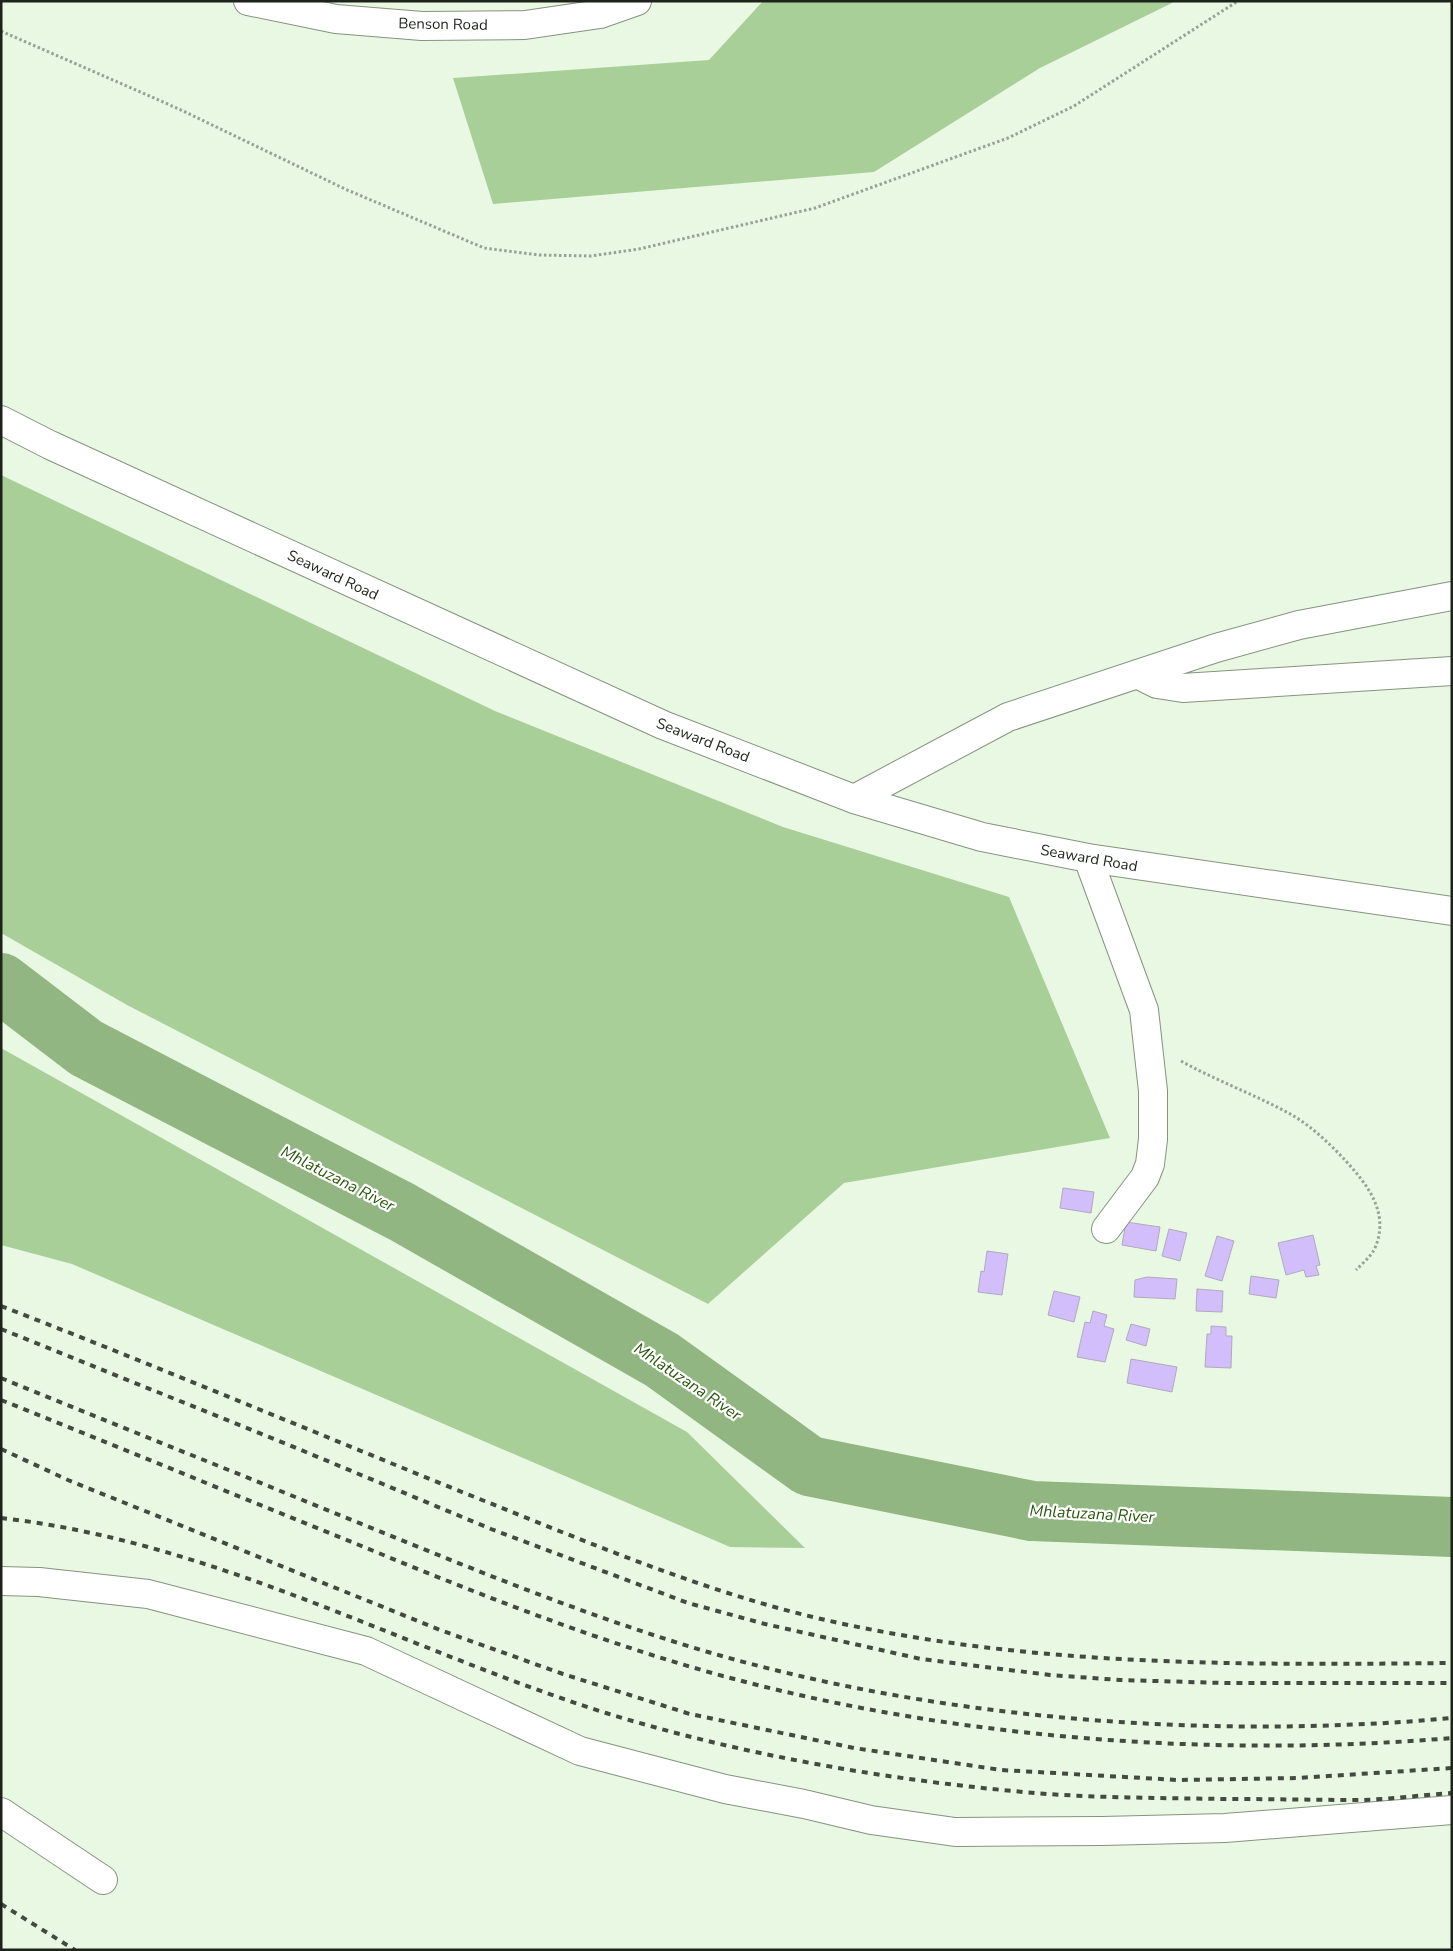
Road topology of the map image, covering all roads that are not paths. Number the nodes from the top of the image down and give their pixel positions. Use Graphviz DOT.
graph roads {
  1 [pos="248,1"];
  2 [pos="637,1"];
  3 [pos="1,420"];
  4 [pos="1452,596"];
  5 [pos="1452,671"];
  6 [pos="1137,674"];
  7 [pos="854,799"];
  8 [pos="1088,858"];
  9 [pos="1452,911"];
  10 [pos="1106,1229"];
  11 [pos="1,1581"];
  12 [pos="1452,1810"];
  13 [pos="1,1812"];
  14 [pos="103,1880"];
  1 -- 2 [label="street, Benson Road"];
  3 -- 7 [label="street, Seaward Road"];
  4 -- 6 [label="street"];
  5 -- 6 [label="street"];
  6 -- 7 [label="street"];
  7 -- 8 [label="street, Seaward Road"];
  8 -- 9 [label="street, Seaward Road"];
  8 -- 10 [label="street"];
  11 -- 12 [label="street"];
  13 -- 14 [label="street"];
}
